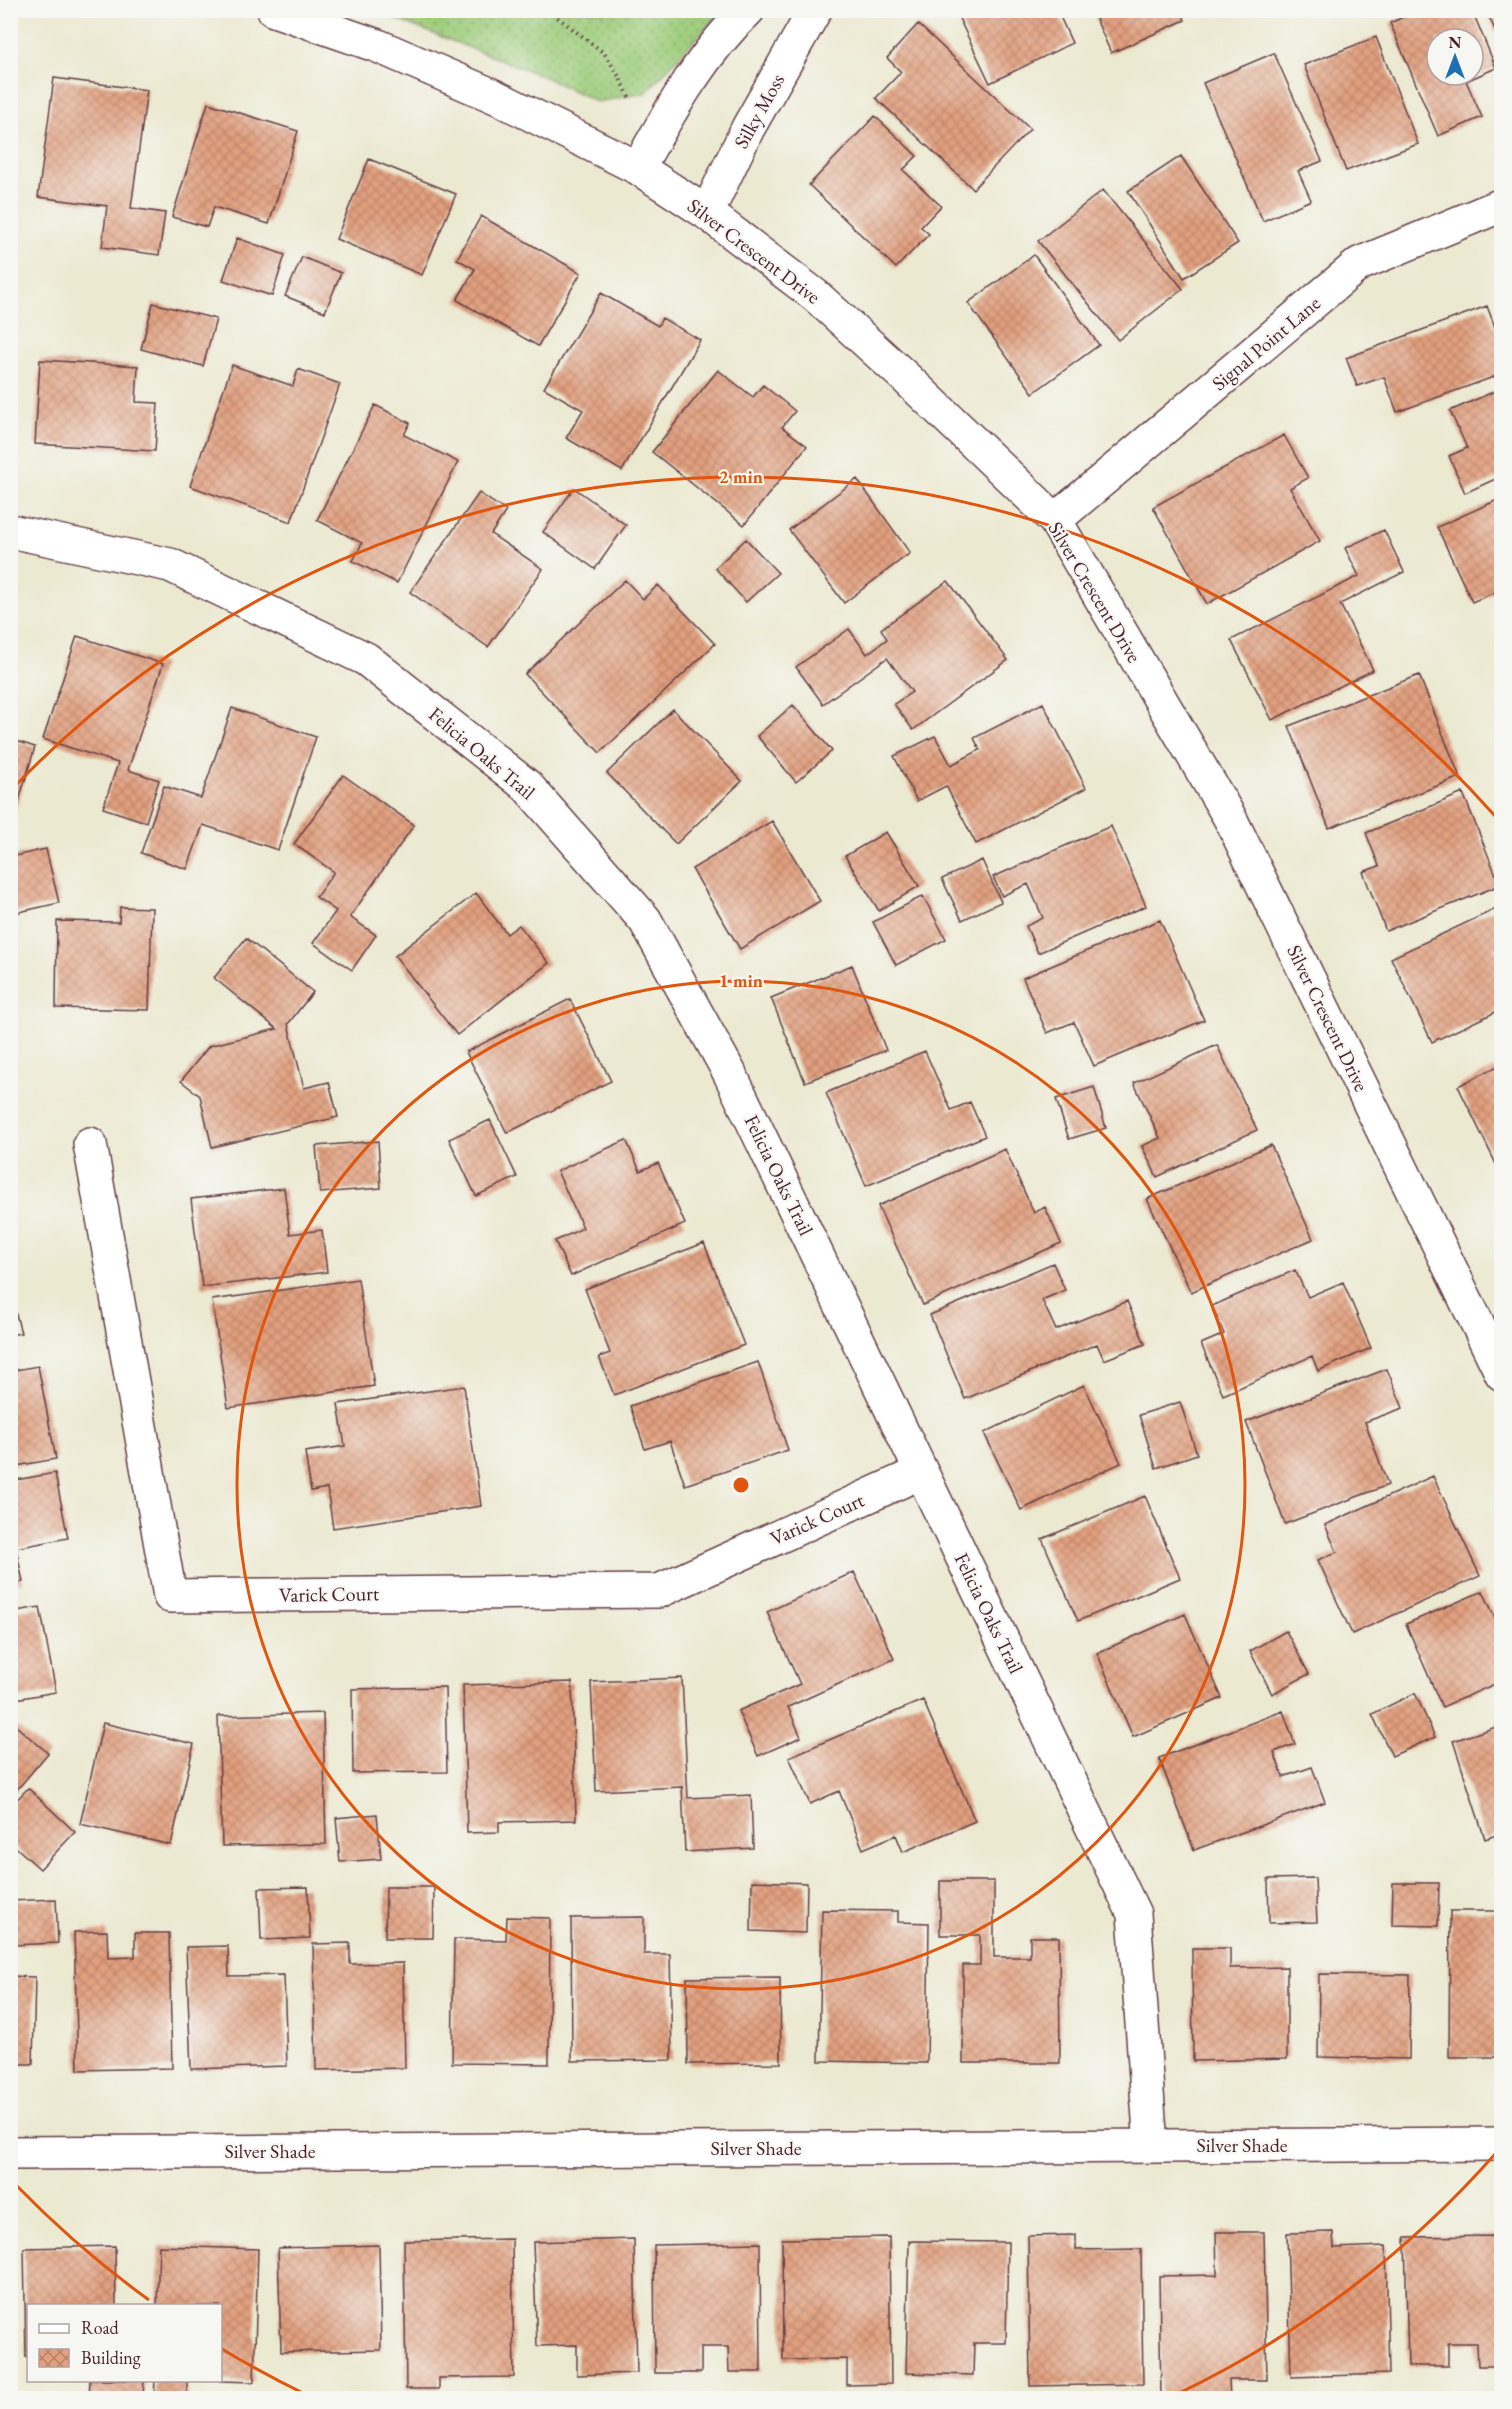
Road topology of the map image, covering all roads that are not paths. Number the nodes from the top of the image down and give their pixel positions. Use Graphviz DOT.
graph roads {
  1 [pos="274,10"];
  2 [pos="748,10"];
  3 [pos="815,10"];
  4 [pos="638,168"];
  5 [pos="1502,205"];
  6 [pos="707,213"];
  7 [pos="1055,520"];
  8 [pos="10,531"];
  9 [pos="90,1144"];
  10 [pos="1502,1374"];
  11 [pos="921,1472"];
  12 [pos="1502,2144"];
  13 [pos="1151,2146"];
  14 [pos="10,2153"];
  1 -- 4 [label="street, Silver Crescent Drive"];
  2 -- 4 [label="street"];
  3 -- 6 [label="street, Silky Moss"];
  4 -- 6 [label="street, Silver Crescent Drive"];
  5 -- 7 [label="street, Signal Point Lane"];
  6 -- 7 [label="street, Silver Crescent Drive"];
  7 -- 10 [label="street, Silver Crescent Drive"];
  8 -- 11 [label="street, Felicia Oaks Trail"];
  9 -- 11 [label="street, Varick Court"];
  11 -- 13 [label="street, Felicia Oaks Trail"];
  12 -- 13 [label="street, Silver Shade"];
  13 -- 14 [label="street, Silver Shade"];
}
